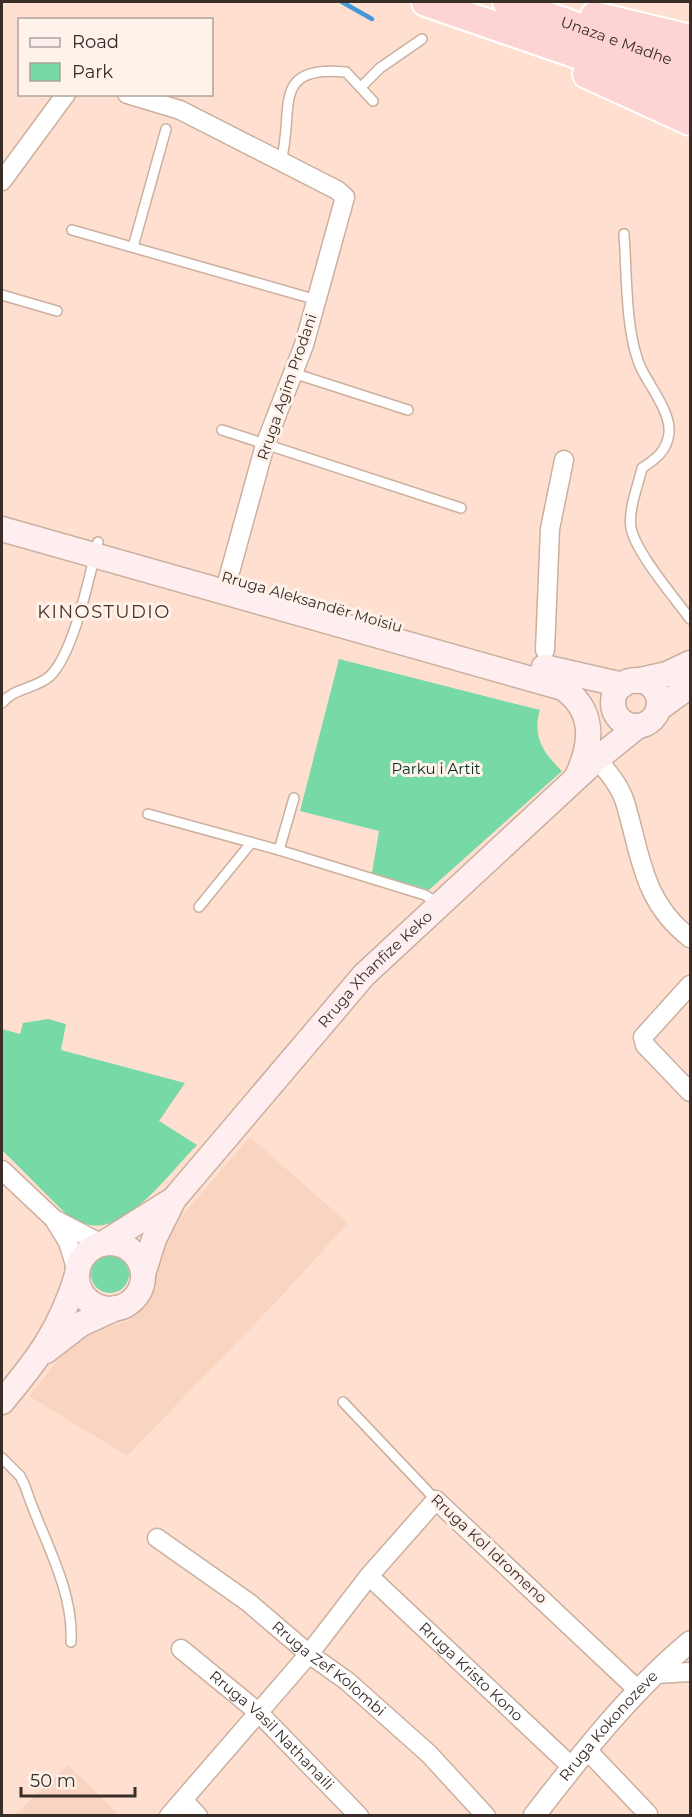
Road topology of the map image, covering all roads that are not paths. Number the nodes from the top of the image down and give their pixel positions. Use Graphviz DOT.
graph roads {
  1 [pos="507,2"];
  2 [pos="532,2"];
  3 [pos="436,5"];
  4 [pos="422,39"];
  5 [pos="690,39"];
  6 [pos="690,67"];
  7 [pos="361,87"];
  8 [pos="690,93"];
  9 [pos="65,96"];
  10 [pos="134,96"];
  11 [pos="373,101"];
  12 [pos="690,121"];
  13 [pos="165,129"];
  14 [pos="281,161"];
  15 [pos="2,181"];
  16 [pos="72,230"];
  17 [pos="624,234"];
  18 [pos="133,247"];
  19 [pos="2,295"];
  20 [pos="317,300"];
  21 [pos="57,311"];
  22 [pos="293,373"];
  23 [pos="408,410"];
  24 [pos="222,430"];
  25 [pos="265,445"];
  26 [pos="564,460"];
  27 [pos="461,508"];
  28 [pos="2,514"];
  29 [pos="2,529"];
  30 [pos="96,549"];
  31 [pos="228,579"];
  32 [pos="690,620"];
  33 [pos="545,650"];
  34 [pos="690,663"];
  35 [pos="563,688"];
  36 [pos="688,691"];
  37 [pos="622,696"];
  38 [pos="2,703"];
  39 [pos="658,709"];
  40 [pos="638,726"];
  41 [pos="597,759"];
  42 [pos="575,780"];
  43 [pos="294,798"];
  44 [pos="148,814"];
  45 [pos="251,843"];
  46 [pos="279,850"];
  47 [pos="440,906"];
  48 [pos="199,907"];
  49 [pos="690,938"];
  50 [pos="690,986"];
  51 [pos="690,1092"];
  52 [pos="2,1170"];
  53 [pos="174,1199"];
  54 [pos="54,1219"];
  55 [pos="103,1244"];
  56 [pos="77,1273"];
  57 [pos="143,1275"];
  58 [pos="116,1308"];
  59 [pos="42,1354"];
  60 [pos="2,1401"];
  61 [pos="344,1402"];
  62 [pos="2,1458"];
  63 [pos="436,1500"];
  64 [pos="157,1538"];
  65 [pos="369,1576"];
  66 [pos="70,1642"];
  67 [pos="690,1642"];
  68 [pos="181,1649"];
  69 [pos="309,1654"];
  70 [pos="690,1672"];
  71 [pos="656,1674"];
  72 [pos="639,1691"];
  73 [pos="258,1712"];
  74 [pos="587,1750"];
  75 [pos="572,1767"];
  76 [pos="183,1800"];
  77 [pos="169,1815"];
  78 [pos="198,1815"];
  79 [pos="359,1815"];
  80 [pos="486,1815"];
  81 [pos="534,1815"];
  82 [pos="646,1815"];
  1 -- 6 [label="highway, Unaza e Madhe"];
  2 -- 5 [label="highway"];
  3 -- 8 [label="highway, Unaza e Madhe"];
  3 -- 12 [label="highway"];
  4 -- 7 [label="lane"];
  7 -- 11 [label="lane"];
  7 -- 14 [label="lane"];
  9 -- 15 [label="street"];
  10 -- 14 [label="street, Rruga Agim Prodani"];
  13 -- 18 [label="lane"];
  14 -- 20 [label="street, Rruga Agim Prodani"];
  16 -- 18 [label="lane"];
  17 -- 32 [label="lane"];
  18 -- 20 [label="lane"];
  19 -- 21 [label="lane"];
  20 -- 22 [label="street, Rruga Agim Prodani"];
  22 -- 23 [label="lane"];
  22 -- 25 [label="street, Rruga Agim Prodani"];
  24 -- 25 [label="lane"];
  25 -- 27 [label="lane"];
  25 -- 31 [label="street, Rruga Agim Prodani"];
  26 -- 33 [label="street"];
  28 -- 30 [label="main road, Rruga Aleksandër Moisiu"];
  29 -- 30 [label="main road, Rruga Aleksandër Moisiu"];
  30 -- 31 [label="main road, Rruga Aleksandër Moisiu"];
  30 -- 35 [label="main road, Rruga Aleksandër Moisiu"];
  30 -- 38 [label="lane"];
  31 -- 37 [label="main road, Rruga Aleksandër Moisiu"];
  34 -- 37 [label="main road"];
  35 -- 37 [label="main road"];
  35 -- 42 [label="main road"];
  36 -- 39 [label="main road"];
  37 -- 39 [label="main road"];
  37 -- 40 [label="main road"];
  37 -- 41 [label="main road"];
  39 -- 40 [label="main road"];
  40 -- 41 [label="main road, Rruga Xhanfize Keko"];
  41 -- 42 [label="main road, Rruga Xhanfize Keko"];
  41 -- 49 [label="street"];
  42 -- 47 [label="main road, Rruga Xhanfize Keko"];
  43 -- 46 [label="lane"];
  44 -- 45 [label="lane"];
  45 -- 46 [label="lane"];
  45 -- 48 [label="lane"];
  46 -- 47 [label="lane"];
  47 -- 53 [label="main road, Rruga Xhanfize Keko"];
  50 -- 51 [label="street"];
  52 -- 54 [label="street"];
  53 -- 55 [label="main road, Rruga Xhanfize Keko"];
  53 -- 57 [label="main road, Rruga Xhanfize Keko"];
  54 -- 55 [label="street"];
  54 -- 56 [label="street"];
  55 -- 56 [label="main road"];
  55 -- 57 [label="main road"];
  56 -- 58 [label="main road"];
  56 -- 59 [label="main road"];
  57 -- 58 [label="main road"];
  58 -- 59 [label="main road"];
  59 -- 60 [label="main road"];
  61 -- 63 [label="lane, Rruga Kol Idromeno"];
  62 -- 66 [label="lane"];
  63 -- 65 [label="street"];
  63 -- 72 [label="street, Rruga Kol Idromeno"];
  64 -- 69 [label="street, Rruga Zef Kolombi"];
  65 -- 69 [label="street"];
  65 -- 75 [label="street, Rruga Kristo Kono"];
  67 -- 71 [label="street, Rruga Kokonozeve"];
  68 -- 73 [label="street, Rruga Vasil Nathanaili"];
  69 -- 73 [label="street"];
  69 -- 80 [label="street, Rruga Zef Kolombi"];
  70 -- 71 [label="street"];
  71 -- 72 [label="street, Rruga Kokonozeve"];
  72 -- 74 [label="street, Rruga Kokonozeve"];
  73 -- 76 [label="street"];
  73 -- 79 [label="street, Rruga Vasil Nathanaili"];
  74 -- 75 [label="street, Rruga Kokonozeve"];
  74 -- 82 [label="street"];
  75 -- 81 [label="street, Rruga Kokonozeve"];
  76 -- 77 [label="street"];
  76 -- 78 [label="street"];
}
